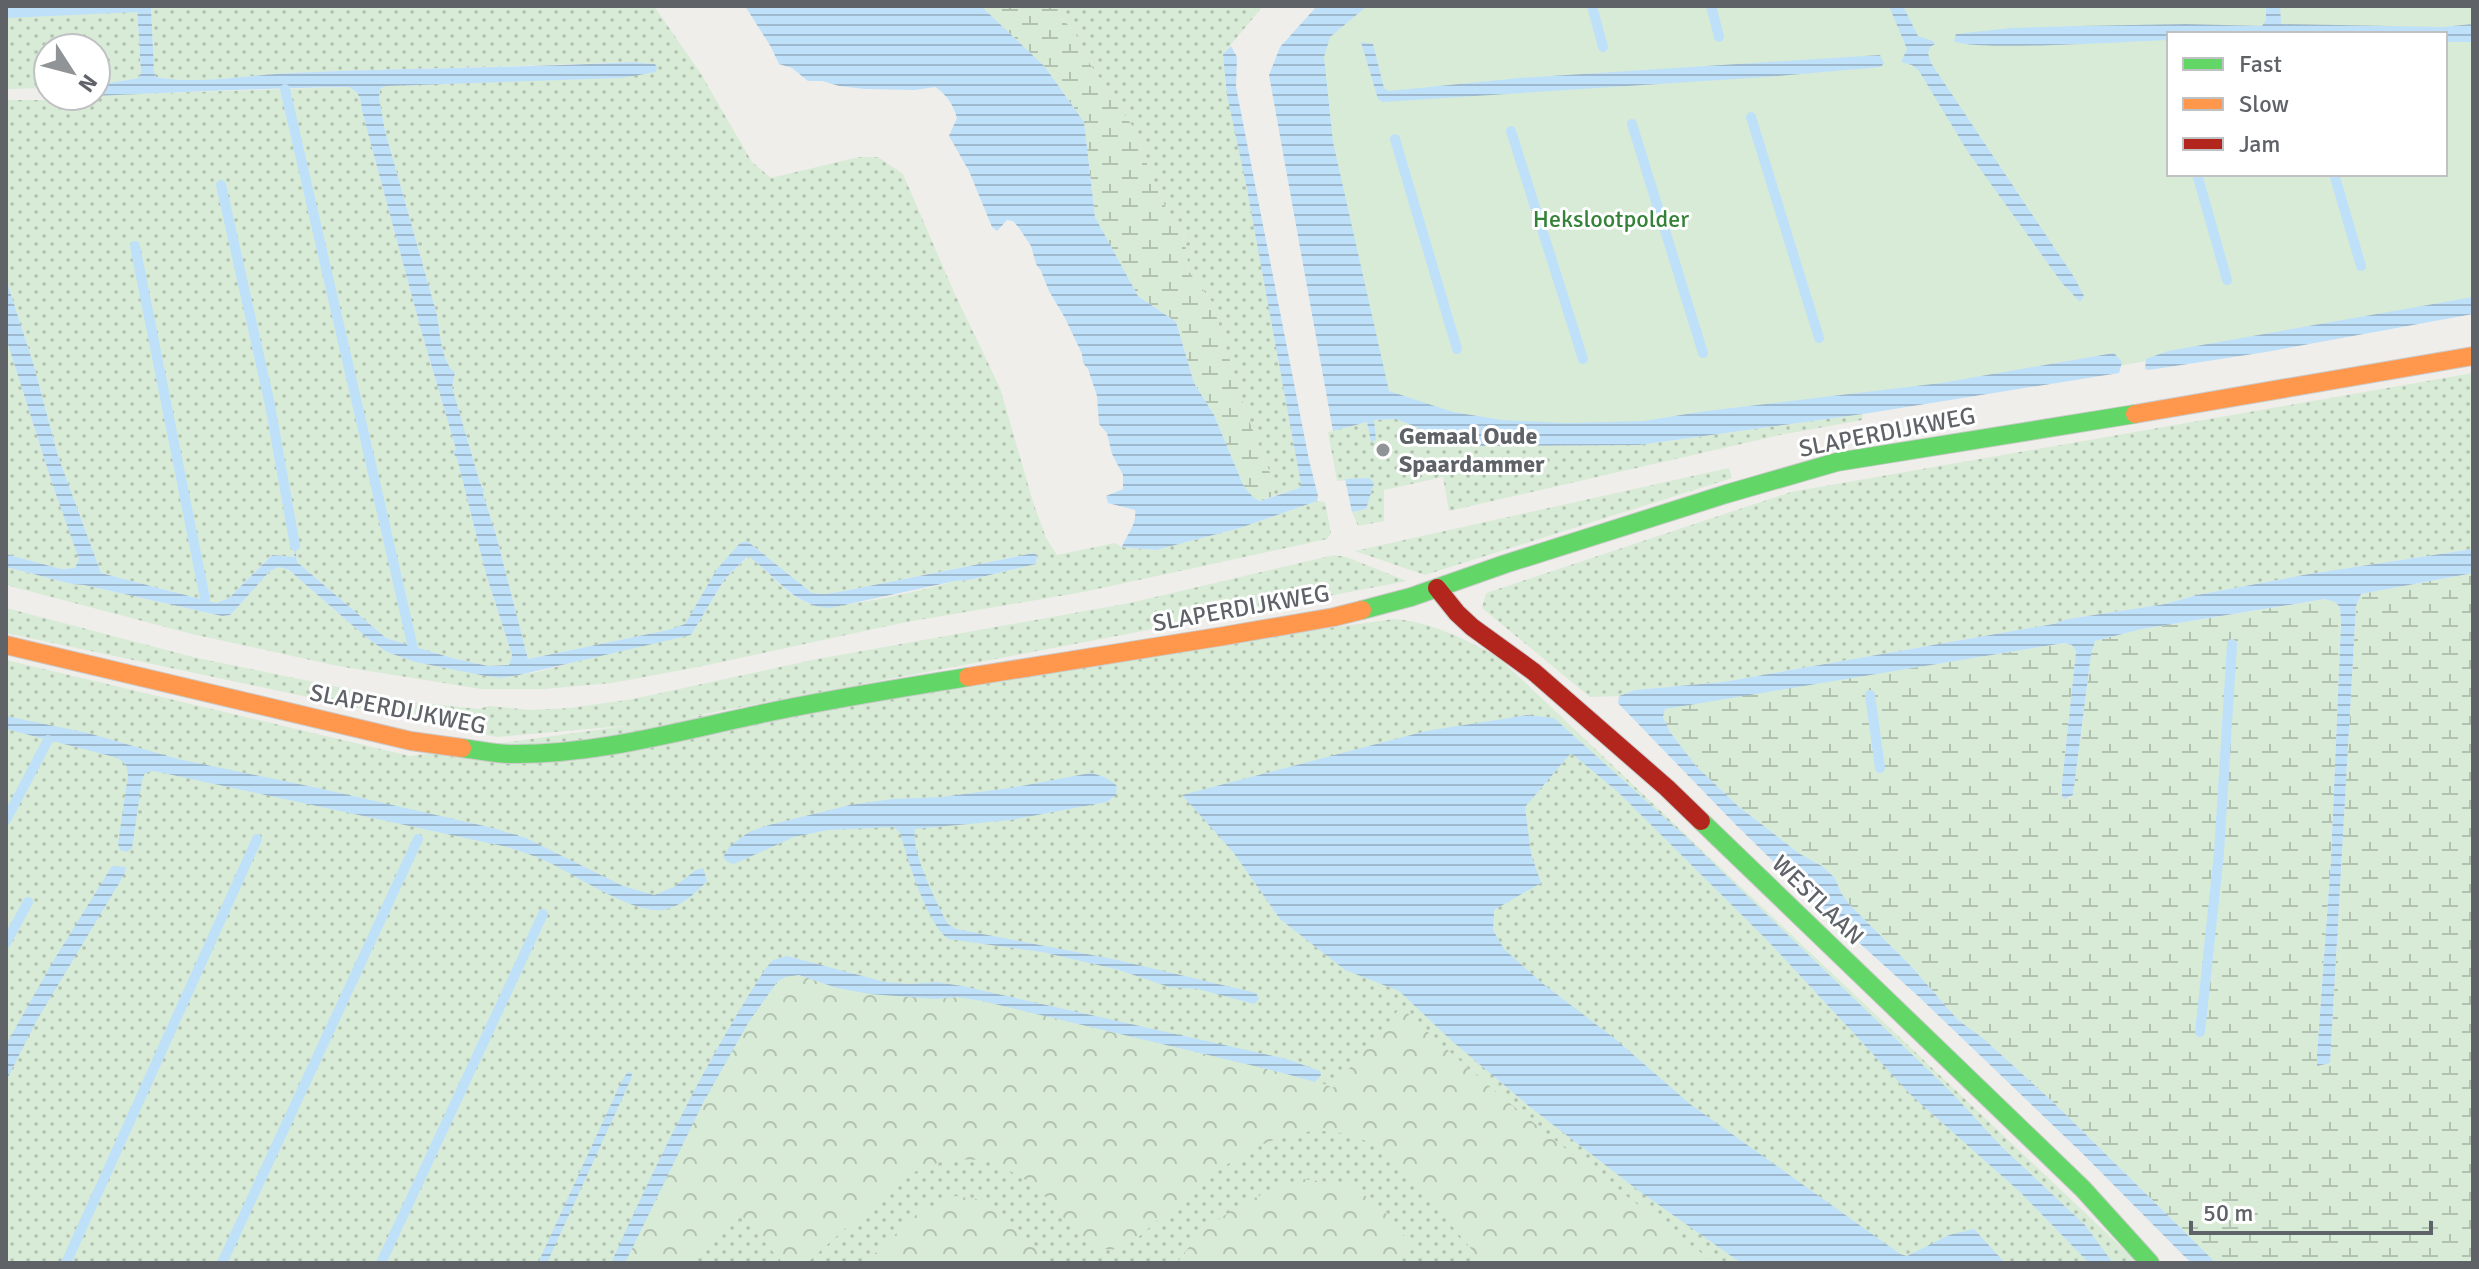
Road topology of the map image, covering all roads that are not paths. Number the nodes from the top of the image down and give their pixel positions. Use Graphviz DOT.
graph roads {
  1 [pos="2473,356"];
  2 [pos="1437,588"];
  3 [pos="6,645"];
  4 [pos="2150,1263"];
  1 -- 2 [label="street, SLAPERDIJKWEG"];
  2 -- 3 [label="street, SLAPERDIJKWEG"];
  2 -- 4 [label="street, WESTLAAN"];
}
